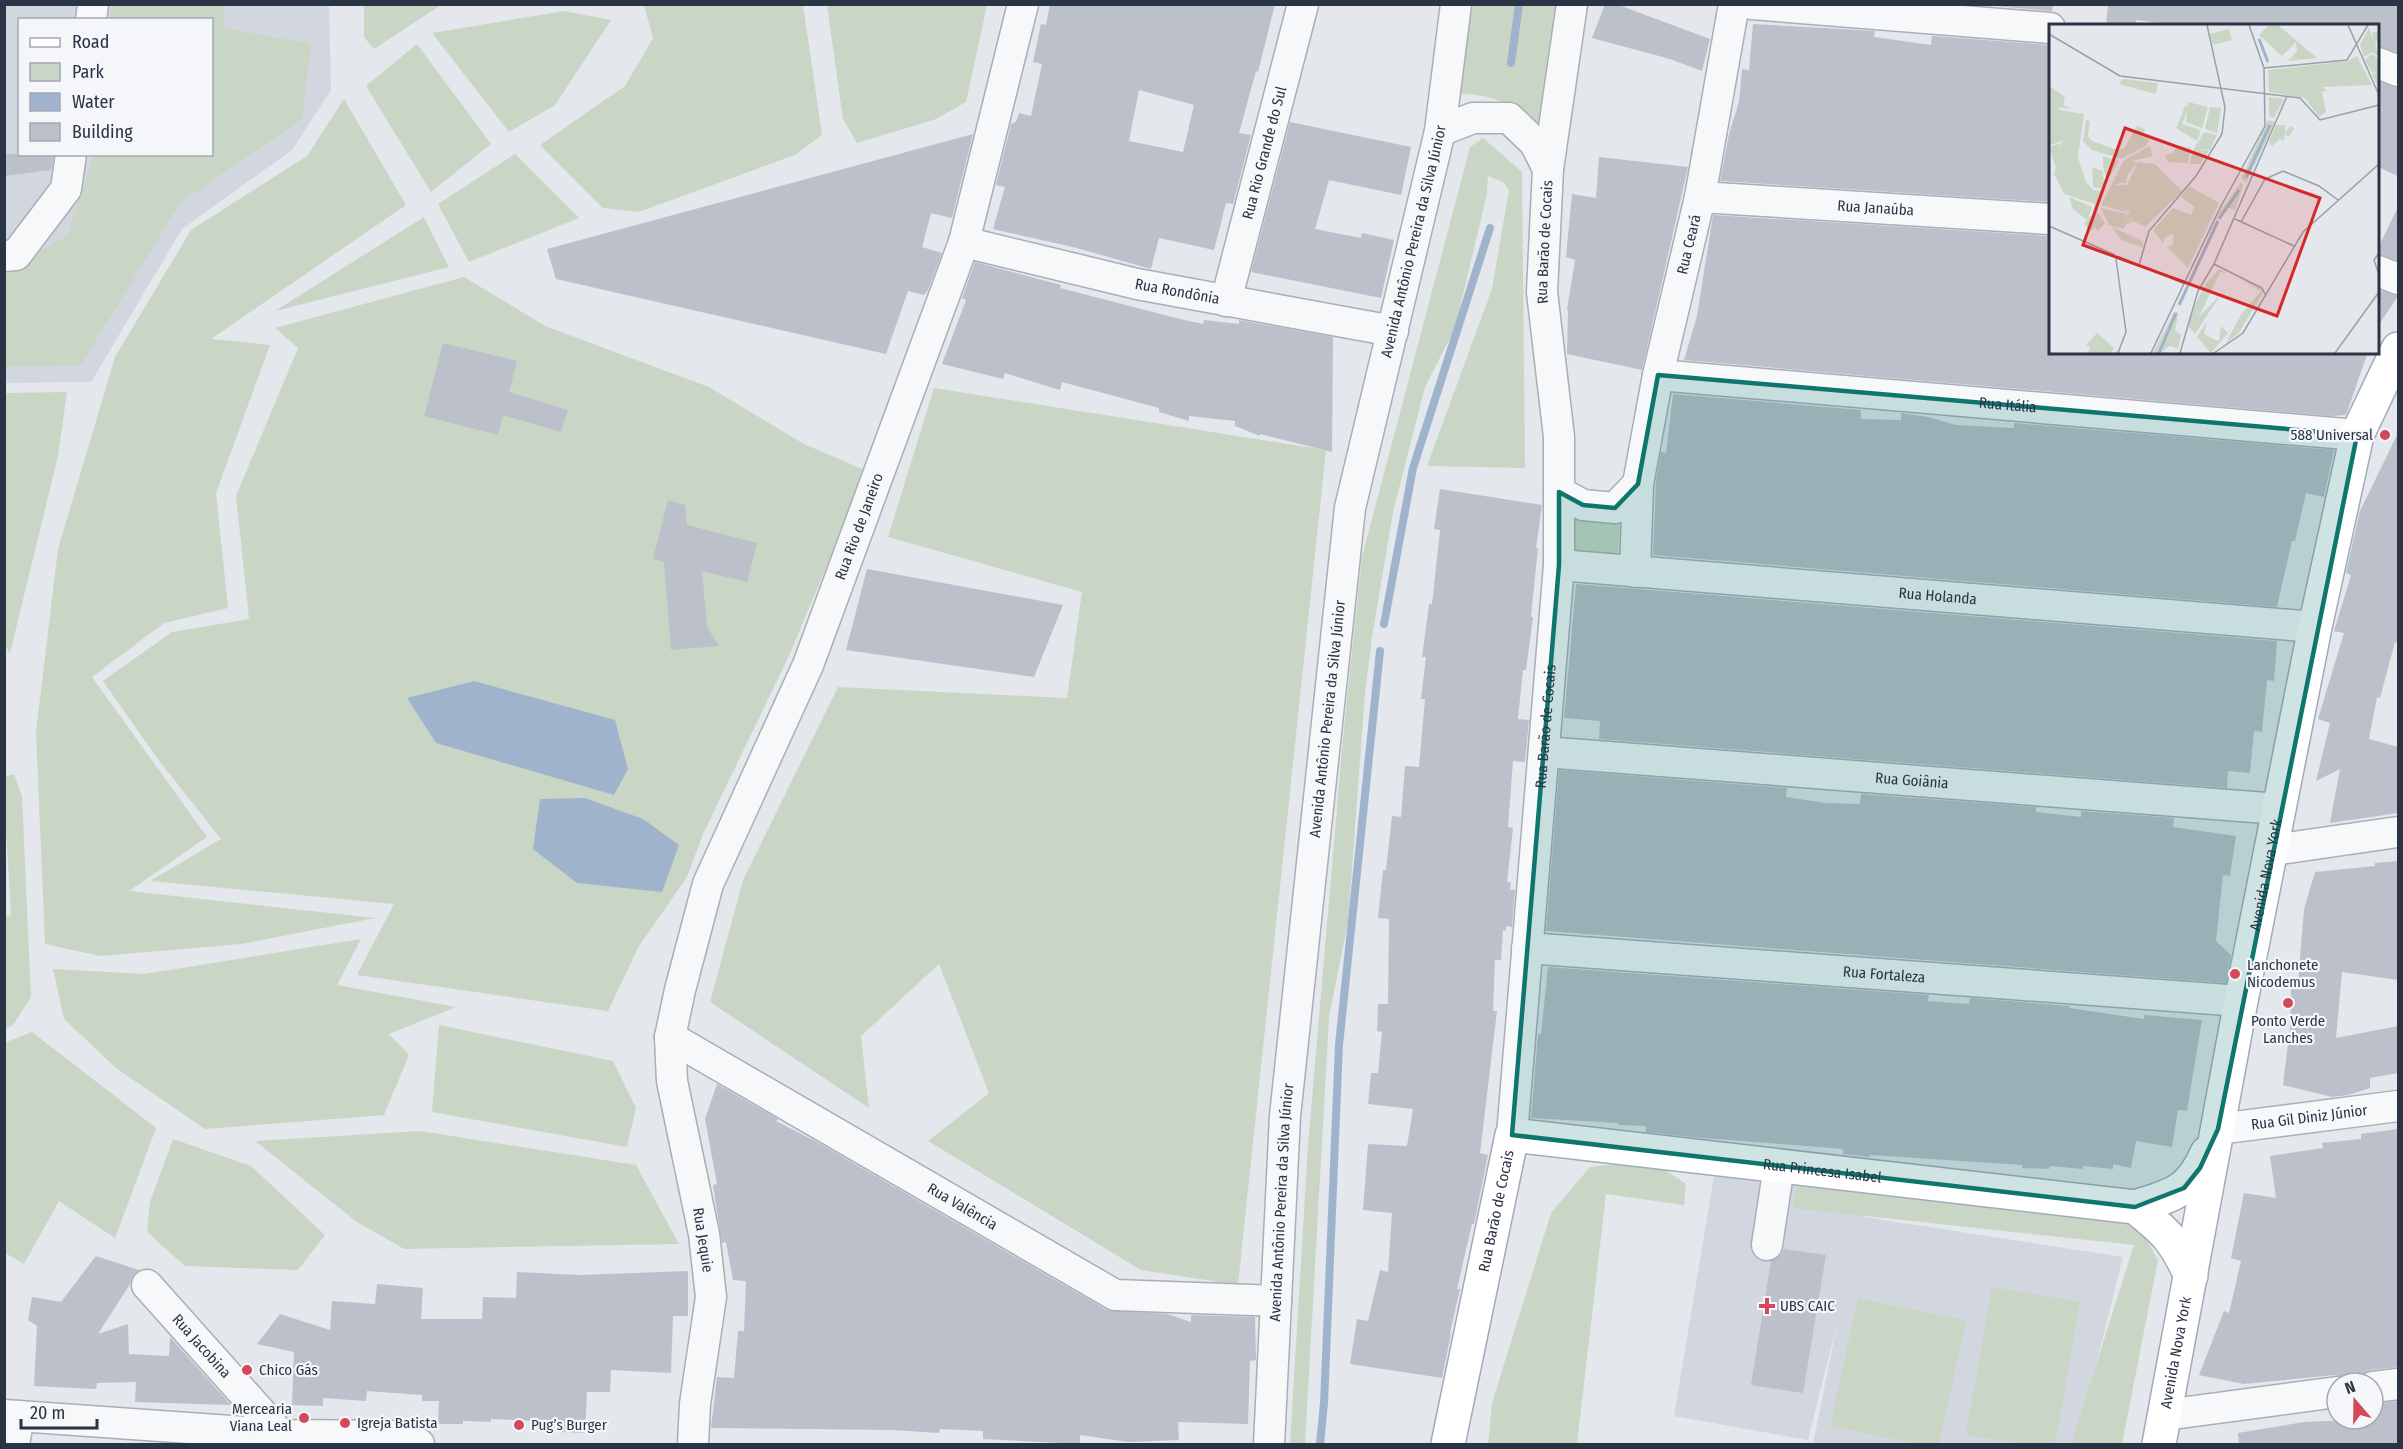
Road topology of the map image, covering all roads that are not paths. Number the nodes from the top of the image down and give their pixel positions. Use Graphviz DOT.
graph roads {
  1 [pos="1023,4"];
  2 [pos="1303,4"];
  3 [pos="1456,4"];
  4 [pos="1572,4"];
  5 [pos="1734,4"];
  6 [pos="1752,4"];
  7 [pos="2049,28"];
  8 [pos="2379,63"];
  9 [pos="2398,71"];
  10 [pos="1440,131"];
  11 [pos="71,156"];
  12 [pos="1548,170"];
  13 [pos="1700,197"];
  14 [pos="2049,219"];
  15 [pos="964,242"];
  16 [pos="4,256"];
  17 [pos="2379,271"];
  18 [pos="2398,279"];
  19 [pos="1226,301"];
  20 [pos="1393,331"];
  21 [pos="2398,349"];
  22 [pos="1658,375"];
  23 [pos="2357,435"];
  24 [pos="1638,484"];
  25 [pos="1559,492"];
  26 [pos="1559,565"];
  27 [pos="1635,572"];
  28 [pos="2315,627"];
  29 [pos="1544,752"];
  30 [pos="2279,810"];
  31 [pos="2398,832"];
  32 [pos="2273,850"];
  33 [pos="1527,948"];
  34 [pos="2241,1001"];
  35 [pos="670,1037"];
  36 [pos="2398,1106"];
  37 [pos="2218,1129"];
  38 [pos="1512,1135"];
  39 [pos="1779,1166"];
  40 [pos="2135,1207"];
  41 [pos="1767,1245"];
  42 [pos="2191,1276"];
  43 [pos="147,1285"];
  44 [pos="1276,1301"];
  45 [pos="2325,1395"];
  46 [pos="12,1425"];
  47 [pos="2162,1430"];
  48 [pos="79,1433"];
  49 [pos="174,1436"];
  50 [pos="292,1438"];
  51 [pos="409,1442"];
  52 [pos="693,1444"];
  53 [pos="1269,1444"];
  54 [pos="1448,1444"];
  1 -- 15 [label="street, Rua Rio de Janeiro"];
  2 -- 19 [label="street, Rua Rio Grande do Sul"];
  3 -- 10 [label="street, Avenida Antônio Pereira da Silva Júnior"];
  4 -- 12 [label="street, Rua Barão de Cocais"];
  5 -- 13 [label="street, Rua Ceará"];
  6 -- 7 [label="street"];
  8 -- 9 [label="street"];
  10 -- 12 [label="street"];
  10 -- 20 [label="street, Avenida Antônio Pereira da Silva Júnior"];
  11 -- 16 [label="street"];
  12 -- 25 [label="street, Rua Barão de Cocais"];
  13 -- 14 [label="street, Rua Janaúba"];
  13 -- 22 [label="street, Rua Ceará"];
  15 -- 19 [label="street, Rua Rondônia"];
  15 -- 35 [label="street, Rua Rio de Janeiro"];
  17 -- 18 [label="street"];
  19 -- 20 [label="street, Rua Rondônia"];
  20 -- 44 [label="street, Avenida Antônio Pereira da Silva Júnior"];
  21 -- 23 [label="main road, Avenida Nova York"];
  22 -- 23 [label="street, Rua Itália"];
  22 -- 24 [label="street, Rua Ceará"];
  23 -- 28 [label="main road, Avenida Nova York"];
  24 -- 25 [label="street"];
  24 -- 27 [label="street, Rua Ceará"];
  25 -- 26 [label="street, Rua Barão de Cocais"];
  26 -- 27 [label="street, Rua Holanda"];
  26 -- 29 [label="street, Rua Barão de Cocais"];
  27 -- 28 [label="street, Rua Holanda"];
  28 -- 30 [label="main road, Avenida Nova York"];
  29 -- 30 [label="street, Rua Goiânia"];
  29 -- 33 [label="street, Rua Barão de Cocais"];
  30 -- 32 [label="main road, Avenida Nova York"];
  31 -- 32 [label="street"];
  32 -- 34 [label="main road, Avenida Nova York"];
  33 -- 34 [label="street, Rua Fortaleza"];
  33 -- 38 [label="street, Rua Barão de Cocais"];
  34 -- 37 [label="main road, Avenida Nova York"];
  35 -- 44 [label="street, Rua Valência"];
  35 -- 52 [label="street, Rua Jequie"];
  36 -- 37 [label="street, Rua Gil Diniz Júnior"];
  37 -- 40 [label="main road, Rua Princesa Isabel"];
  37 -- 42 [label="main road, Avenida Nova York"];
  38 -- 39 [label="main road, Rua Princesa Isabel"];
  38 -- 54 [label="main road, Rua Barão de Cocais"];
  39 -- 40 [label="main road, Rua Princesa Isabel"];
  39 -- 41 [label="street"];
  40 -- 42 [label="main road"];
  42 -- 47 [label="main road, Avenida Nova York"];
  43 -- 50 [label="street, Rua Jacobina"];
  44 -- 53 [label="street, Avenida Antônio Pereira da Silva Júnior"];
  45 -- 47 [label="street"];
  46 -- 48 [label="street"];
  48 -- 49 [label="street"];
  49 -- 50 [label="street"];
  50 -- 51 [label="street"];
}
